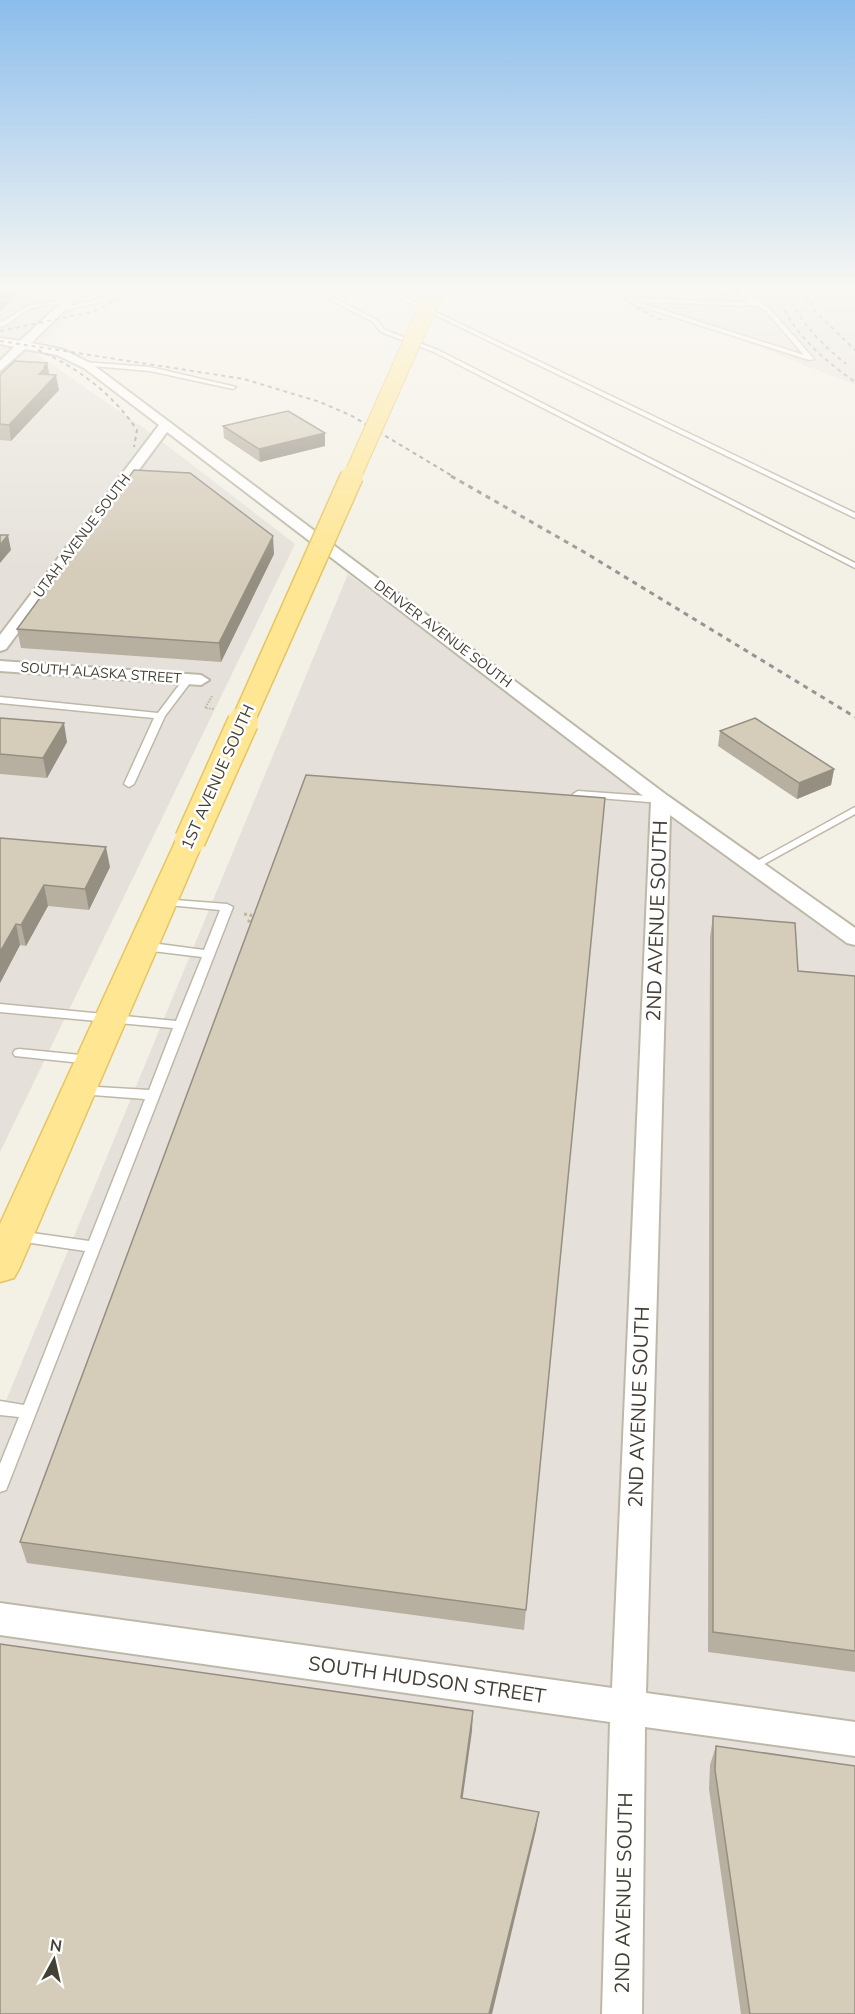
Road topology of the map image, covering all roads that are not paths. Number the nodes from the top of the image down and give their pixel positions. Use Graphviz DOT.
graph roads {
  1 [pos="107,382"];
  2 [pos="210,382"];
  3 [pos="394,382"];
  4 [pos="496,382"];
  5 [pos="577,382"];
  6 [pos="233,387"];
  7 [pos="165,426"];
  8 [pos="855,516"];
  9 [pos="855,566"];
  10 [pos="0,646"];
  11 [pos="0,666"];
  12 [pos="195,680"];
  13 [pos="0,700"];
  14 [pos="160,716"];
  15 [pos="129,784"];
  16 [pos="578,794"];
  17 [pos="661,800"];
  18 [pos="855,810"];
  19 [pos="755,865"];
  20 [pos="162,902"];
  21 [pos="855,938"];
  22 [pos="142,946"];
  23 [pos="209,954"];
  24 [pos="0,1008"];
  25 [pos="111,1017"];
  26 [pos="180,1025"];
  27 [pos="19,1053"];
  28 [pos="85,1075"];
  29 [pos="153,1095"];
  30 [pos="14,1235"];
  31 [pos="94,1247"];
  32 [pos="0,1267"];
  33 [pos="0,1408"];
  34 [pos="29,1412"];
  35 [pos="0,1485"];
  36 [pos="0,1619"];
  37 [pos="628,1708"];
  38 [pos="855,1739"];
  39 [pos="622,2014"];
  1 -- 7 [label="street, DENVER AVENUE SOUTH"];
  2 -- 6 [label="lane"];
  3 -- 20 [label="main road, 1ST AVENUE SOUTH, bridge"];
  4 -- 9 [label="lane"];
  5 -- 8 [label="lane"];
  7 -- 10 [label="street, UTAH AVENUE SOUTH"];
  7 -- 17 [label="street, DENVER AVENUE SOUTH"];
  11 -- 12 [label="street, SOUTH ALASKA STREET"];
  12 -- 14 [label="lane"];
  13 -- 14 [label="lane"];
  14 -- 15 [label="lane"];
  16 -- 17 [label="lane"];
  17 -- 19 [label="street, DENVER AVENUE SOUTH"];
  17 -- 37 [label="street, 2ND AVENUE SOUTH"];
  18 -- 19 [label="lane"];
  19 -- 21 [label="street, DENVER AVENUE SOUTH"];
  20 -- 22 [label="main road, 1ST AVENUE SOUTH"];
  20 -- 23 [label="lane"];
  22 -- 23 [label="lane"];
  22 -- 25 [label="main road, 1ST AVENUE SOUTH"];
  23 -- 26 [label="lane"];
  24 -- 25 [label="lane"];
  25 -- 26 [label="lane"];
  25 -- 28 [label="main road, 1ST AVENUE SOUTH"];
  26 -- 29 [label="lane"];
  27 -- 28 [label="lane"];
  28 -- 29 [label="lane"];
  28 -- 30 [label="main road, 1ST AVENUE SOUTH"];
  29 -- 31 [label="lane"];
  30 -- 31 [label="lane"];
  30 -- 32 [label="main road, 1ST AVENUE SOUTH"];
  31 -- 34 [label="lane"];
  33 -- 34 [label="lane"];
  34 -- 35 [label="lane"];
  36 -- 37 [label="street, SOUTH HUDSON STREET"];
  37 -- 38 [label="street, SOUTH HUDSON STREET"];
  37 -- 39 [label="street, 2ND AVENUE SOUTH"];
}
